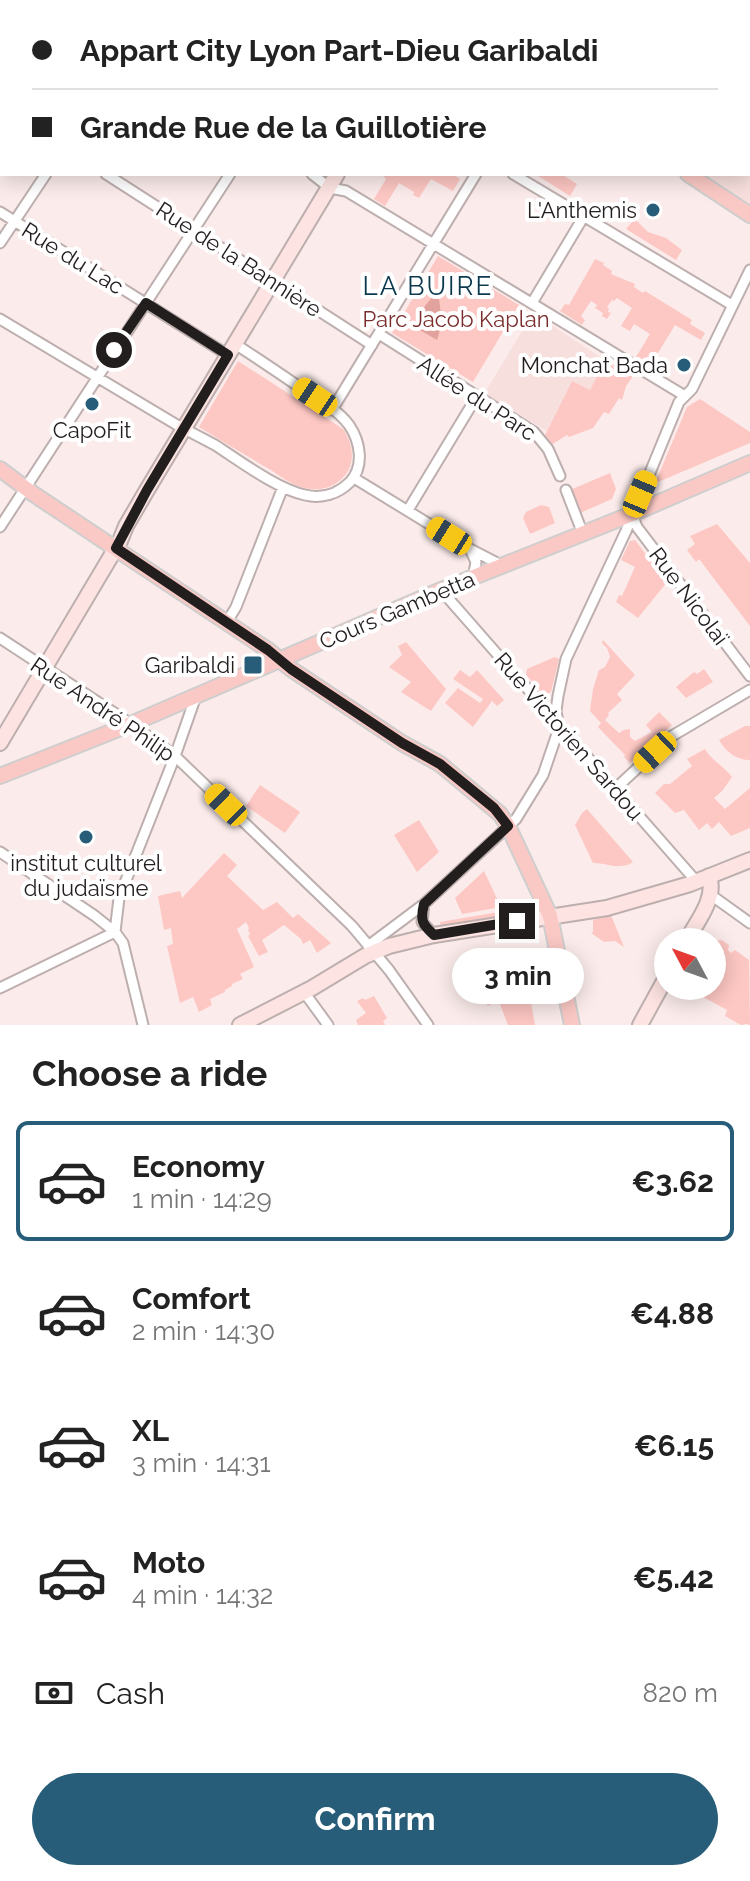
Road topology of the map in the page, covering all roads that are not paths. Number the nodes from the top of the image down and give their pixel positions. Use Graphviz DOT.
graph roads {
  1 [pos="45,176"];
  2 [pos="109,176"];
  3 [pos="229,176"];
  4 [pos="475,176"];
  5 [pos="516,176"];
  6 [pos="691,176"];
  7 [pos="333,181"];
  8 [pos="0,212"];
  9 [pos="750,215"];
  10 [pos="584,216"];
  11 [pos="15,221"];
  12 [pos="193,230"];
  13 [pos="0,243"];
  14 [pos="434,244"];
  15 [pos="750,270"];
  16 [pos="273,281"];
  17 [pos="146,303"];
  18 [pos="532,303"];
  19 [pos="732,305"];
  20 [pos="0,319"];
  21 [pos="379,334"];
  22 [pos="372,345"];
  23 [pos="231,349"];
  24 [pos="97,377"];
  25 [pos="477,396"];
  26 [pos="685,396"];
  27 [pos="332,410"];
  28 [pos="184,429"];
  29 [pos="750,463"];
  30 [pos="0,469"];
  31 [pos="560,476"];
  32 [pos="354,478"];
  33 [pos="283,487"];
  34 [pos="26,488"];
  35 [pos="566,490"];
  36 [pos="408,510"];
  37 [pos="632,514"];
  38 [pos="0,527"];
  39 [pos="583,534"];
  40 [pos="116,548"];
  41 [pos="470,549"];
  42 [pos="503,566"];
  43 [pos="473,578"];
  44 [pos="441,590"];
  45 [pos="227,622"];
  46 [pos="0,638"];
  47 [pos="280,660"];
  48 [pos="43,667"];
  49 [pos="750,676"];
  50 [pos="750,690"];
  51 [pos="196,696"];
  52 [pos="131,724"];
  53 [pos="558,724"];
  54 [pos="0,743"];
  55 [pos="175,756"];
  56 [pos="0,776"];
  57 [pos="616,788"];
  58 [pos="508,826"];
  59 [pos="0,852"];
  60 [pos="750,860"];
  61 [pos="703,878"];
  62 [pos="711,895"];
  63 [pos="424,904"];
  64 [pos="550,916"];
  65 [pos="750,923"];
  66 [pos="693,928"];
  67 [pos="115,932"];
  68 [pos="434,935"];
  69 [pos="370,949"];
  70 [pos="0,988"];
  71 [pos="304,992"];
  72 [pos="654,1000"];
  73 [pos="143,1025"];
  74 [pos="240,1025"];
  75 [pos="328,1025"];
  76 [pos="428,1025"];
  77 [pos="572,1025"];
  78 [pos="640,1025"];
  1 -- 11 [label="street"];
  2 -- 12 [label="street, Rue de la Bannière"];
  3 -- 12 [label="street"];
  4 -- 14 [label="street"];
  5 -- 10 [label="street"];
  6 -- 9 [label="main road"];
  7 -- 14 [label="street"];
  7 -- 16 [label="main road"];
  8 -- 11 [label="street, Rue du Lac"];
  10 -- 18 [label="street"];
  10 -- 19 [label="street"];
  11 -- 13 [label="street"];
  11 -- 17 [label="street, Rue du Lac"];
  12 -- 16 [label="street, Rue de la Bannière"];
  12 -- 17 [label="street"];
  14 -- 18 [label="street"];
  14 -- 21 [label="street"];
  15 -- 19 [label="street"];
  16 -- 22 [label="street, Rue de la Bannière"];
  16 -- 23 [label="main road"];
  17 -- 23 [label="street, Rue du Lac"];
  17 -- 24 [label="street"];
  18 -- 26 [label="street"];
  19 -- 26 [label="street"];
  20 -- 24 [label="street"];
  21 -- 22 [label="street"];
  21 -- 25 [label="street, Allée du Parc"];
  22 -- 27 [label="street"];
  23 -- 27 [label="street, Rue du Lac"];
  23 -- 28 [label="main road"];
  24 -- 28 [label="street"];
  24 -- 34 [label="street"];
  25 -- 31 [label="street, Allée du Parc"];
  25 -- 36 [label="street"];
  26 -- 37 [label="street"];
  27 -- 32 [label="street, Rue du Lac"];
  28 -- 33 [label="street"];
  28 -- 40 [label="main road"];
  29 -- 37 [label="main road, Cours Gambetta"];
  30 -- 34 [label="main road"];
  32 -- 33 [label="street"];
  32 -- 36 [label="street"];
  33 -- 45 [label="street"];
  34 -- 38 [label="street"];
  34 -- 40 [label="main road"];
  35 -- 39 [label="street"];
  36 -- 41 [label="street"];
  37 -- 39 [label="main road, Cours Gambetta"];
  37 -- 49 [label="street, Rue Nicolaï"];
  37 -- 53 [label="street"];
  39 -- 42 [label="main road, Cours Gambetta"];
  40 -- 45 [label="main road"];
  40 -- 48 [label="main road"];
  41 -- 42 [label="street"];
  41 -- 43 [label="street"];
  42 -- 43 [label="main road, Cours Gambetta"];
  43 -- 44 [label="main road, Cours Gambetta"];
  44 -- 47 [label="main road, Cours Gambetta"];
  44 -- 53 [label="street, Rue Victorien Sardou"];
  45 -- 47 [label="main road"];
  46 -- 48 [label="street, Rue André Philip"];
  47 -- 51 [label="main road, Cours Gambetta"];
  47 -- 58 [label="main road"];
  48 -- 52 [label="street, Rue André Philip"];
  48 -- 54 [label="main road"];
  50 -- 57 [label="street"];
  51 -- 52 [label="main road, Cours Gambetta"];
  51 -- 55 [label="street"];
  52 -- 55 [label="street, Rue André Philip"];
  52 -- 56 [label="main road, Cours Gambetta"];
  53 -- 57 [label="street, Rue Victorien Sardou"];
  53 -- 58 [label="street"];
  55 -- 67 [label="street"];
  55 -- 69 [label="street, Rue André Philip"];
  57 -- 61 [label="street, Rue Victorien Sardou"];
  58 -- 63 [label="street"];
  58 -- 64 [label="main road"];
  59 -- 67 [label="street"];
  60 -- 61 [label="main road"];
  61 -- 62 [label="main road"];
  61 -- 64 [label="main road"];
  62 -- 65 [label="street"];
  62 -- 66 [label="main road"];
  63 -- 68 [label="street"];
  63 -- 69 [label="street"];
  64 -- 68 [label="main road"];
  64 -- 77 [label="main road"];
  67 -- 70 [label="street"];
  67 -- 73 [label="street"];
  68 -- 69 [label="main road"];
  69 -- 71 [label="main road"];
  69 -- 76 [label="street, Rue André Philip"];
  71 -- 74 [label="main road"];
  71 -- 75 [label="street"];
  72 -- 78 [label="main road"];
}
